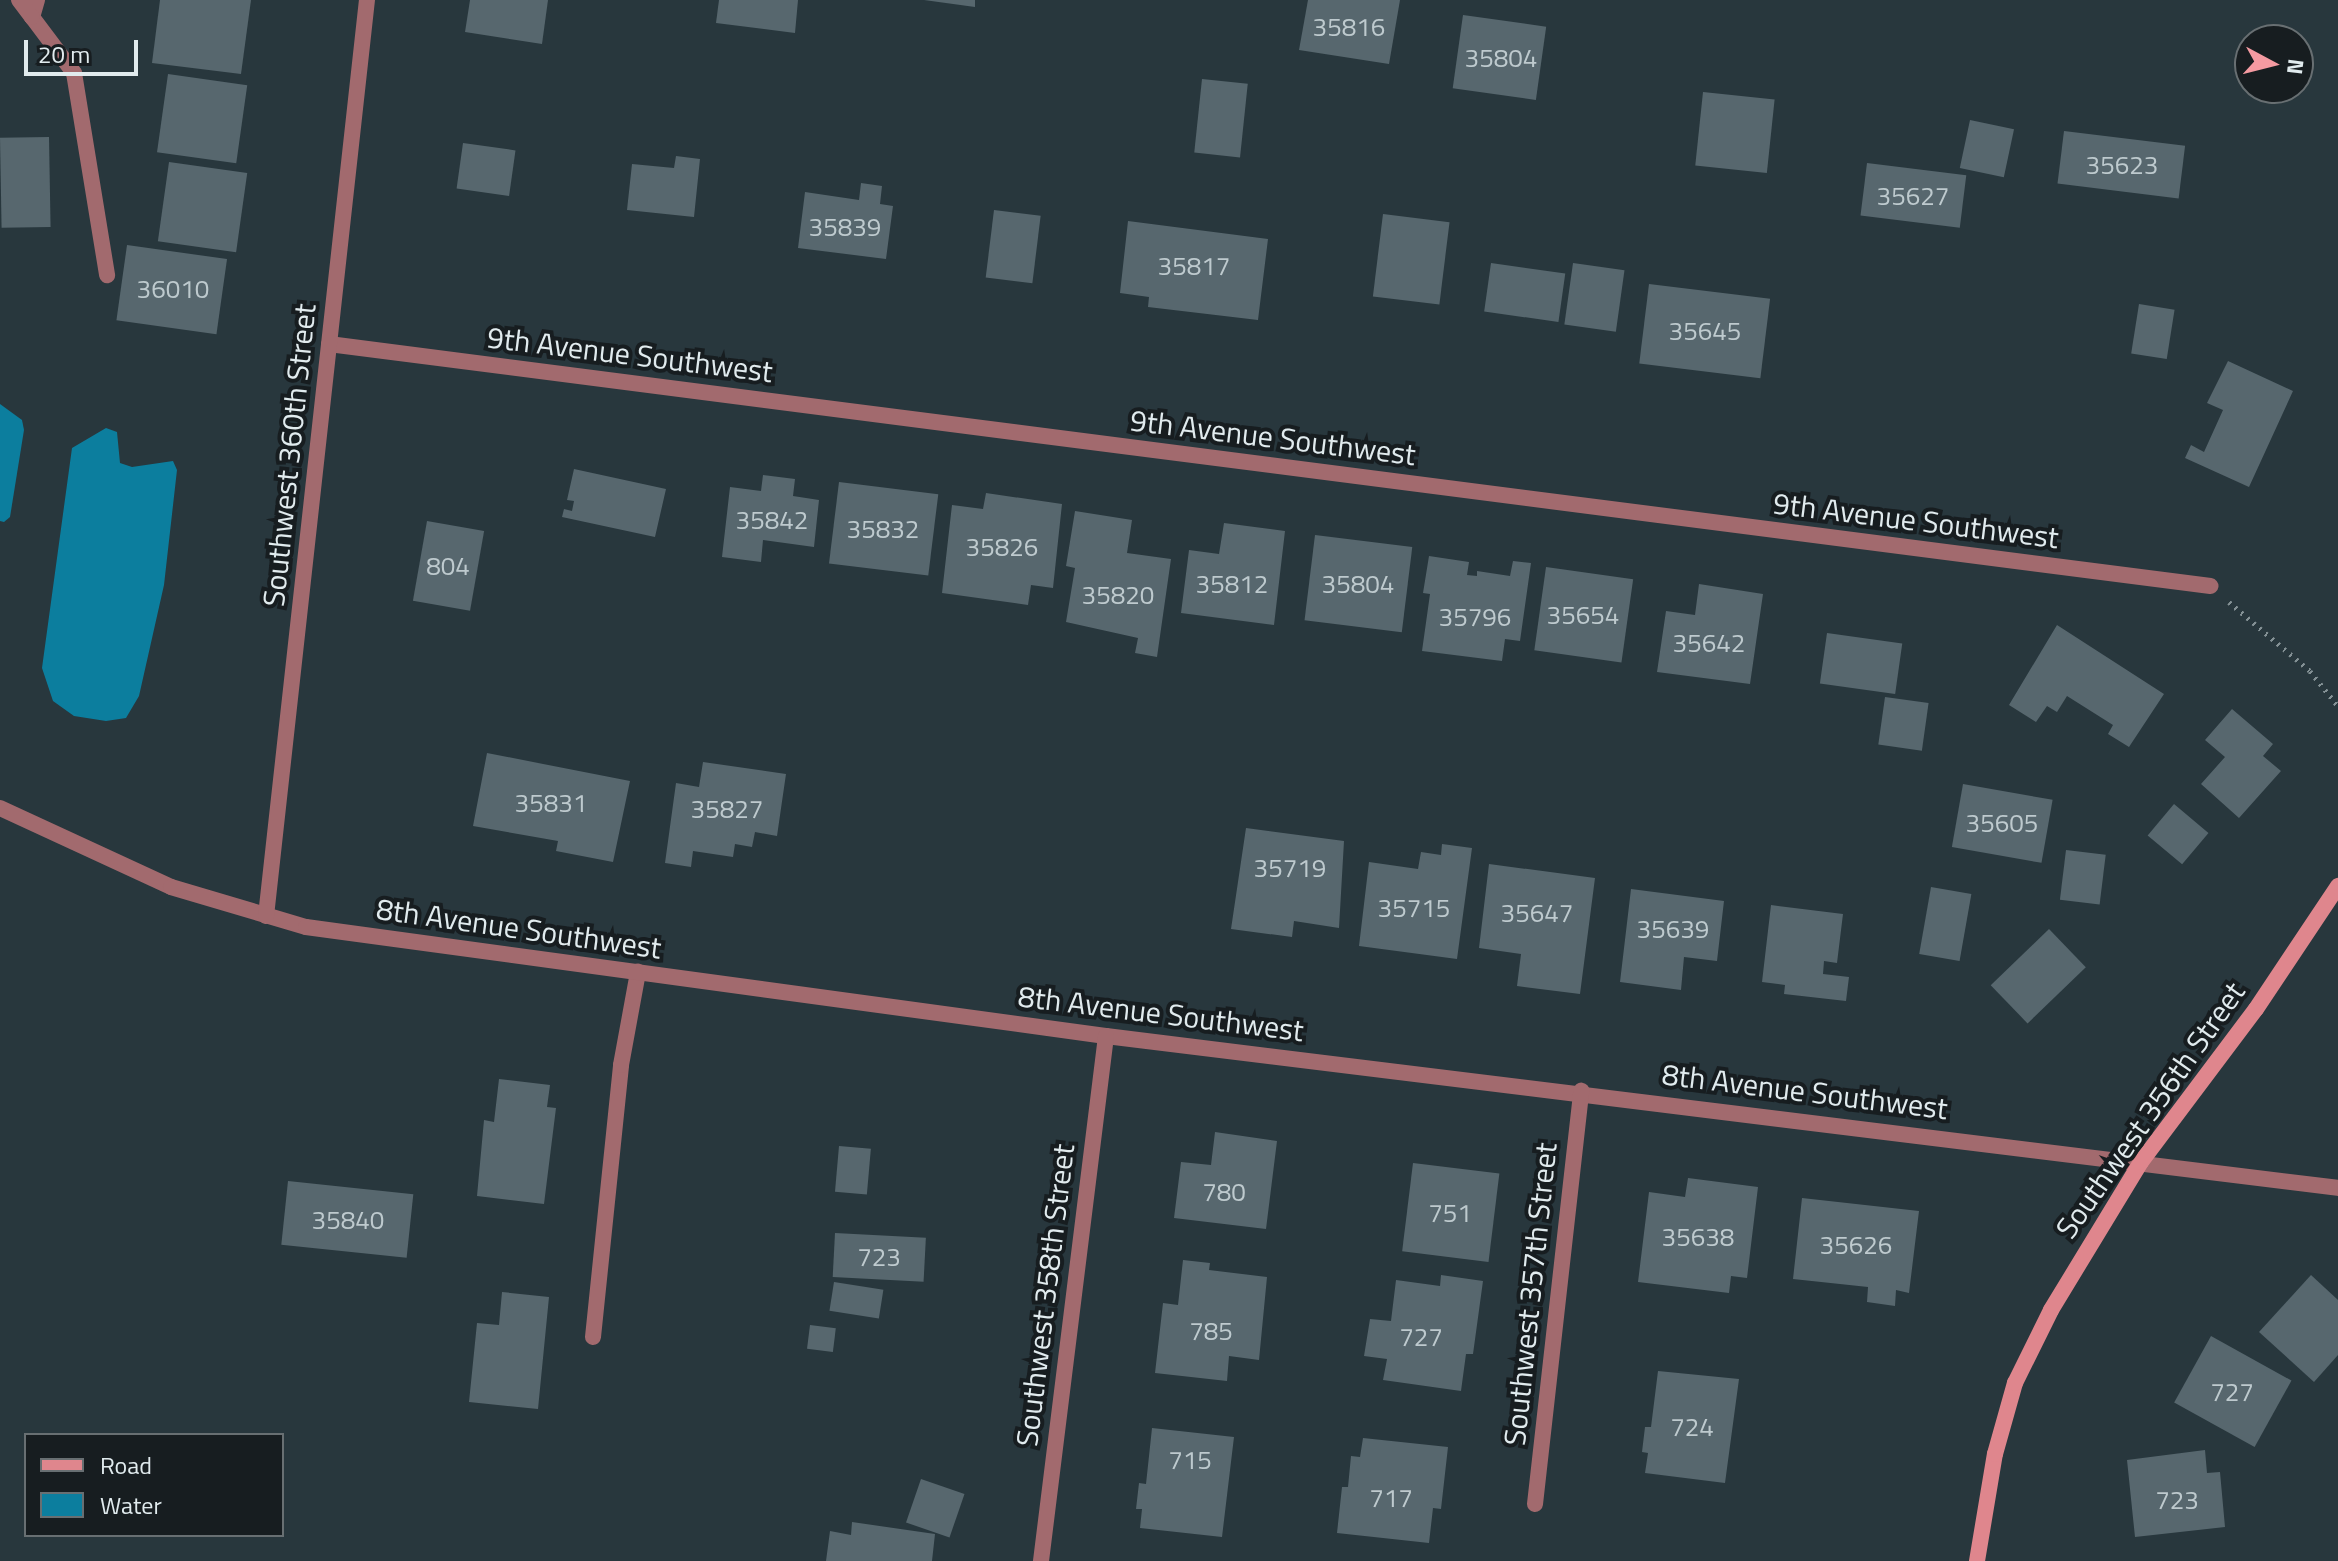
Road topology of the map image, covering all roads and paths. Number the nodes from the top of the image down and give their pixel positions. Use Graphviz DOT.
graph roads {
  1 [pos="19,0"];
  2 [pos="37,0"];
  3 [pos="367,0"];
  4 [pos="32,17"];
  5 [pos="107,275"];
  6 [pos="329,344"];
  7 [pos="2210,586"];
  8 [pos="2338,706"];
  9 [pos="0,808"];
  10 [pos="2338,886"];
  11 [pos="266,916"];
  12 [pos="638,972"];
  13 [pos="1106,1036"];
  14 [pos="1581,1091"];
  15 [pos="2141,1162"];
  16 [pos="2338,1188"];
  17 [pos="593,1337"];
  18 [pos="1535,1504"];
  19 [pos="1041,1561"];
  20 [pos="1977,1561"];
  1 -- 4 [label="street"];
  2 -- 4 [label="street"];
  3 -- 6 [label="street, Southwest 360th Street"];
  4 -- 5 [label="street"];
  6 -- 7 [label="street, 9th Avenue Southwest"];
  6 -- 11 [label="street, Southwest 360th Street"];
  7 -- 8 [label="path"];
  9 -- 11 [label="street, 8th Avenue Southwest"];
  10 -- 15 [label="main road, Southwest 356th Street"];
  11 -- 12 [label="street, 8th Avenue Southwest"];
  12 -- 13 [label="street, 8th Avenue Southwest"];
  12 -- 17 [label="street"];
  13 -- 14 [label="street, 8th Avenue Southwest"];
  13 -- 19 [label="street, Southwest 358th Street"];
  14 -- 15 [label="street, 8th Avenue Southwest"];
  14 -- 18 [label="street, Southwest 357th Street"];
  15 -- 16 [label="street, 8th Avenue Southwest"];
  15 -- 20 [label="main road, Southwest 356th Street"];
}
